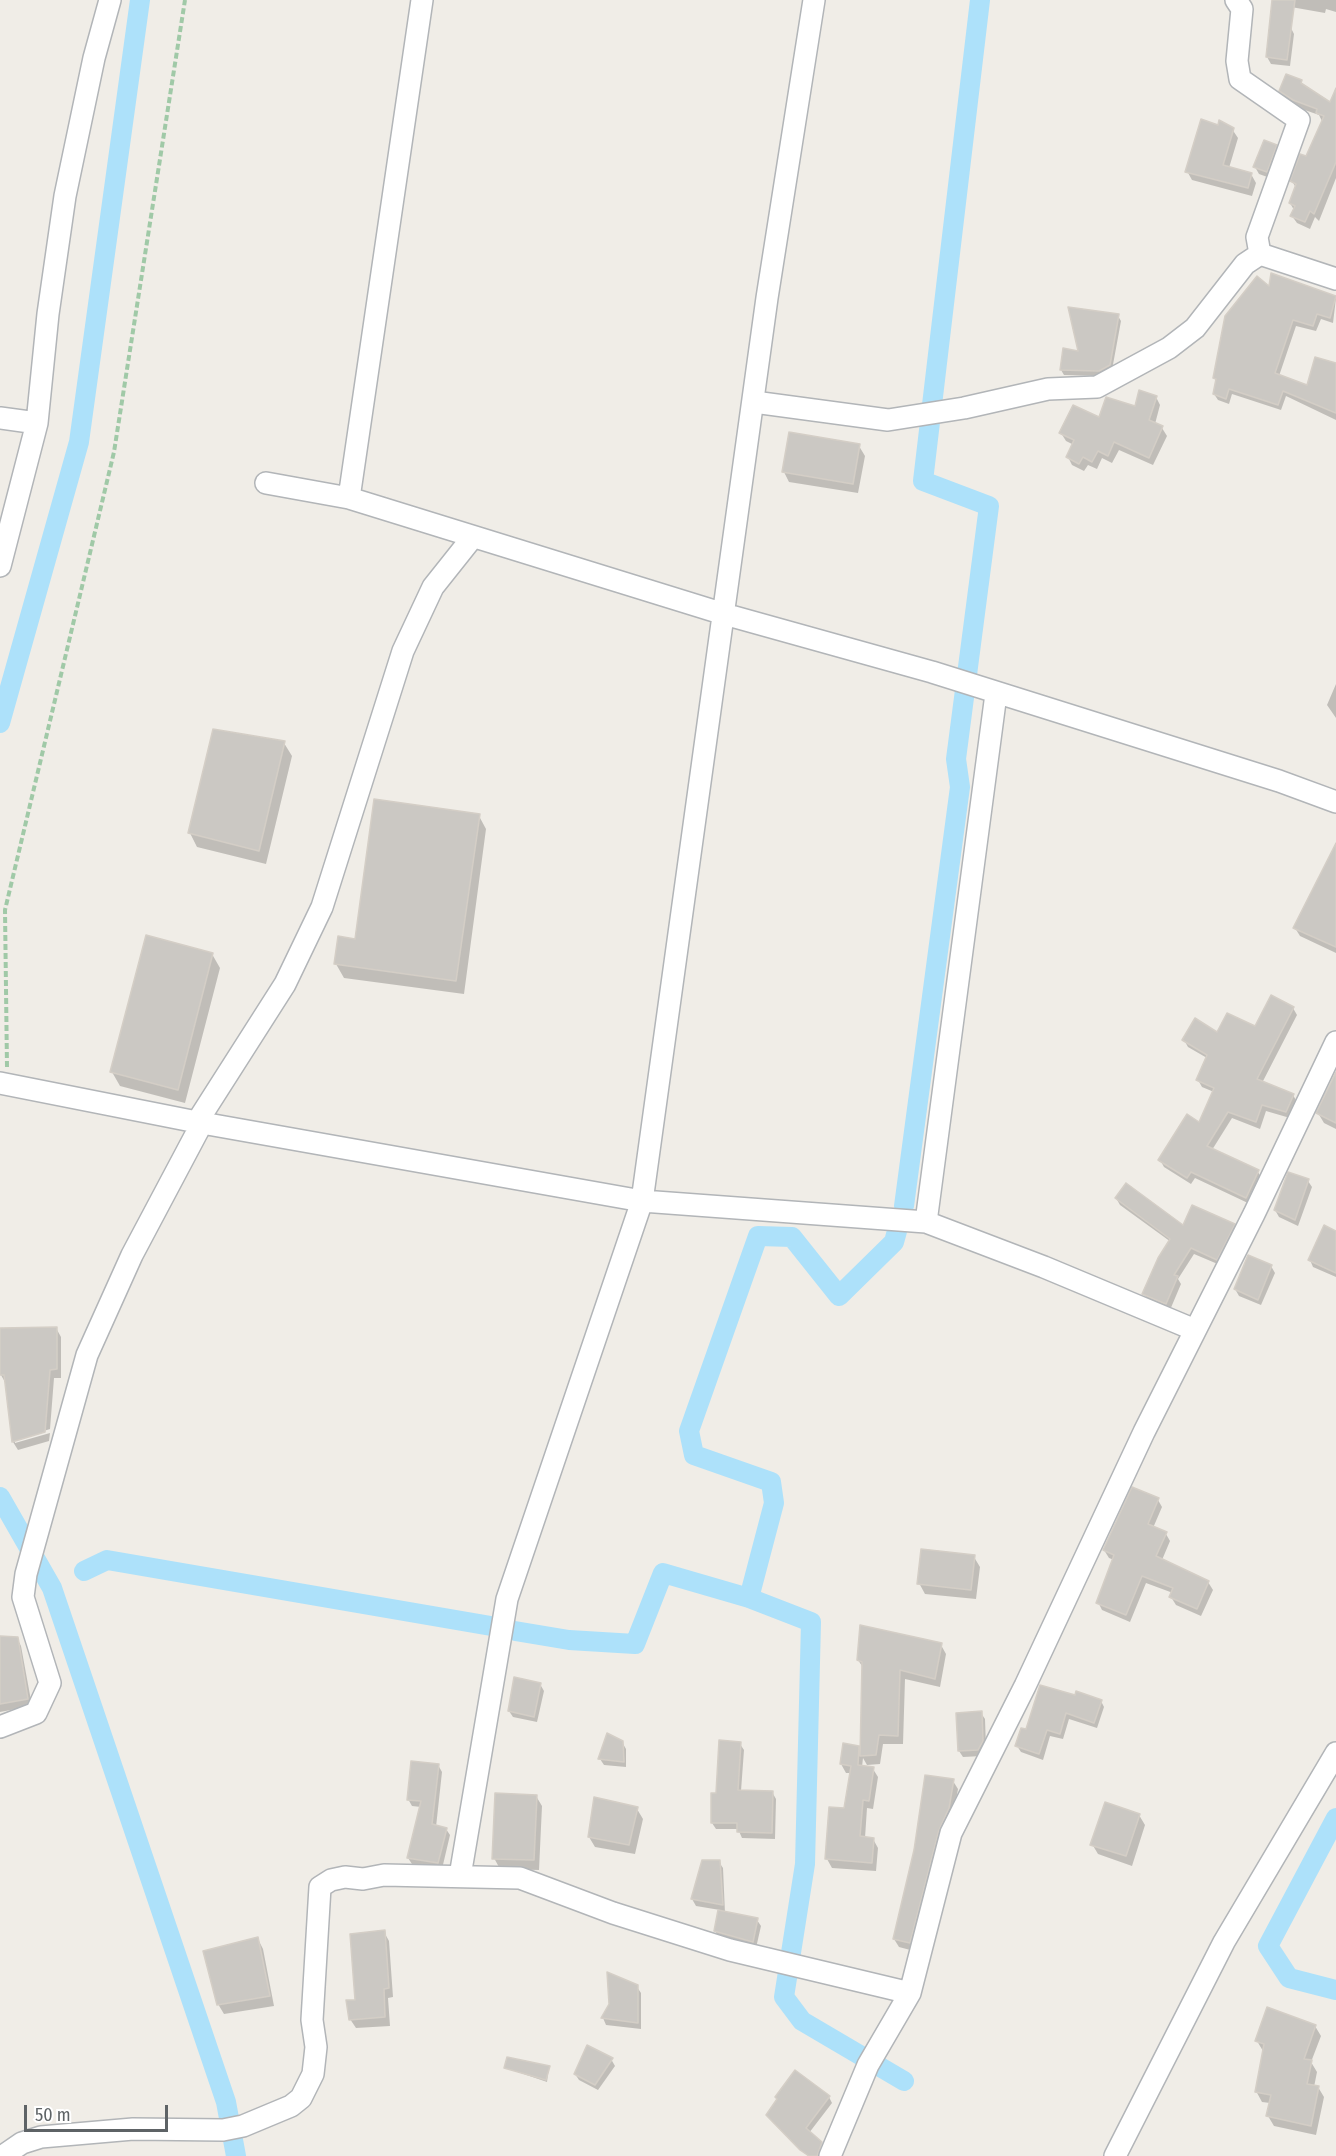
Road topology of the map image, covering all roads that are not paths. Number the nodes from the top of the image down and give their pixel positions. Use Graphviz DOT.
graph roads {
  1 [pos="110,0"];
  2 [pos="422,0"];
  3 [pos="814,0"];
  4 [pos="1236,0"];
  5 [pos="1260,254"];
  6 [pos="1336,279"];
  7 [pos="754,402"];
  8 [pos="0,418"];
  9 [pos="37,423"];
  10 [pos="266,483"];
  11 [pos="349,498"];
  12 [pos="472,538"];
  13 [pos="0,566"];
  14 [pos="724,614"];
  15 [pos="989,691"];
  16 [pos="1336,802"];
  17 [pos="1336,1042"];
  18 [pos="4,1083"];
  19 [pos="199,1122"];
  20 [pos="642,1201"];
  21 [pos="926,1222"];
  22 [pos="1195,1330"];
  23 [pos="0,1727"];
  24 [pos="1336,1752"];
  25 [pos="460,1876"];
  26 [pos="910,1993"];
  27 [pos="3,2156"];
  28 [pos="830,2156"];
  29 [pos="1115,2156"];
  1 -- 9 [label="street"];
  2 -- 11 [label="street"];
  3 -- 7 [label="street"];
  4 -- 5 [label="street"];
  5 -- 6 [label="street"];
  5 -- 7 [label="street"];
  7 -- 14 [label="street"];
  8 -- 9 [label="street"];
  9 -- 13 [label="street"];
  10 -- 11 [label="street"];
  11 -- 12 [label="street"];
  12 -- 14 [label="street"];
  12 -- 19 [label="street"];
  14 -- 15 [label="street"];
  14 -- 20 [label="street"];
  15 -- 16 [label="street"];
  15 -- 21 [label="street"];
  17 -- 22 [label="street"];
  18 -- 19 [label="street"];
  19 -- 20 [label="street"];
  19 -- 23 [label="street"];
  20 -- 21 [label="street"];
  20 -- 25 [label="street"];
  21 -- 22 [label="street"];
  22 -- 26 [label="street"];
  24 -- 29 [label="street"];
  25 -- 26 [label="street"];
  25 -- 27 [label="street"];
  26 -- 28 [label="street"];
}
